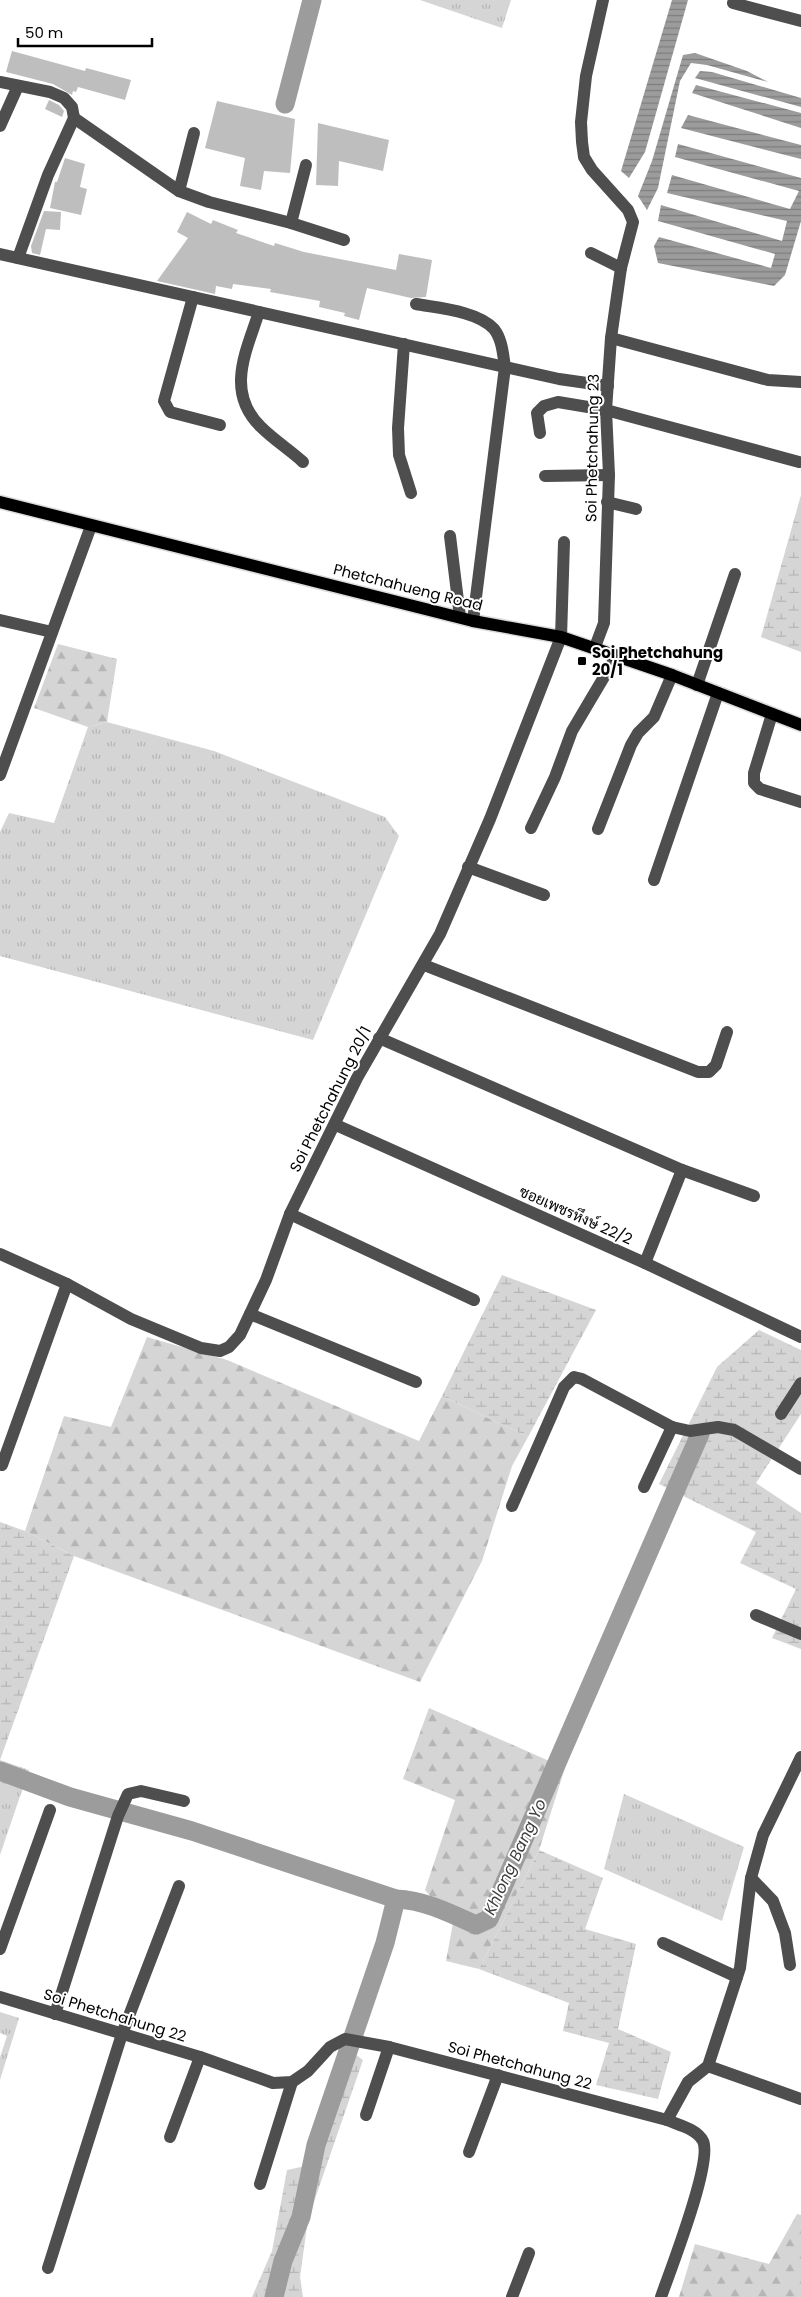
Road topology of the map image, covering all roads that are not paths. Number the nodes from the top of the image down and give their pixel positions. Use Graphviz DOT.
graph roads {
  1 [pos="603,0"];
  2 [pos="733,3"];
  3 [pos="801,21"];
  4 [pos="0,82"];
  5 [pos="18,86"];
  6 [pos="74,118"];
  7 [pos="0,126"];
  8 [pos="194,133"];
  9 [pos="306,165"];
  10 [pos="179,191"];
  11 [pos="291,223"];
  12 [pos="344,240"];
  13 [pos="591,253"];
  14 [pos="0,254"];
  15 [pos="18,258"];
  16 [pos="621,268"];
  17 [pos="193,297"];
  18 [pos="416,304"];
  19 [pos="259,312"];
  20 [pos="611,338"];
  21 [pos="404,344"];
  22 [pos="505,366"];
  23 [pos="801,382"];
  24 [pos="608,386"];
  25 [pos="606,410"];
  26 [pos="220,425"];
  27 [pos="540,432"];
  28 [pos="303,462"];
  29 [pos="799,462"];
  30 [pos="608,475"];
  31 [pos="545,476"];
  32 [pos="411,493"];
  33 [pos="0,502"];
  34 [pos="607,502"];
  35 [pos="636,509"];
  36 [pos="91,526"];
  37 [pos="450,536"];
  38 [pos="564,542"];
  39 [pos="736,574"];
  40 [pos="460,617"];
  41 [pos="0,620"];
  42 [pos="473,621"];
  43 [pos="52,632"];
  44 [pos="561,636"];
  45 [pos="595,647"];
  46 [pos="617,655"];
  47 [pos="672,675"];
  48 [pos="698,685"];
  49 [pos="718,693"];
  50 [pos="772,714"];
  51 [pos="801,725"];
  52 [pos="0,776"];
  53 [pos="801,802"];
  54 [pos="531,828"];
  55 [pos="598,829"];
  56 [pos="468,867"];
  57 [pos="654,880"];
  58 [pos="544,895"];
  59 [pos="424,965"];
  60 [pos="727,1032"];
  61 [pos="379,1038"];
  62 [pos="336,1125"];
  63 [pos="682,1170"];
  64 [pos="754,1196"];
  65 [pos="290,1214"];
  66 [pos="0,1254"];
  67 [pos="645,1263"];
  68 [pos="67,1284"];
  69 [pos="474,1300"];
  70 [pos="250,1314"];
  71 [pos="801,1337"];
  72 [pos="416,1382"];
  73 [pos="801,1383"];
  74 [pos="781,1414"];
  75 [pos="672,1427"];
  76 [pos="2,1465"];
  77 [pos="801,1469"];
  78 [pos="644,1487"];
  79 [pos="512,1506"];
  80 [pos="756,1615"];
  81 [pos="801,1634"];
  82 [pos="801,1757"];
  83 [pos="184,1801"];
  84 [pos="50,1810"];
  85 [pos="751,1878"];
  86 [pos="179,1886"];
  87 [pos="663,1943"];
  88 [pos="0,1948"];
  89 [pos="790,1964"];
  90 [pos="737,1976"];
  91 [pos="0,1997"];
  92 [pos="55,2014"];
  93 [pos="122,2034"];
  94 [pos="389,2047"];
  95 [pos="200,2057"];
  96 [pos="708,2066"];
  97 [pos="498,2075"];
  98 [pos="292,2082"];
  99 [pos="801,2099"];
  100 [pos="366,2115"];
  101 [pos="667,2120"];
  102 [pos="170,2137"];
  103 [pos="469,2152"];
  104 [pos="260,2184"];
  105 [pos="529,2254"];
  106 [pos="48,2268"];
  107 [pos="512,2297"];
  108 [pos="661,2297"];
  1 -- 16 [label="street, Soi Phetchahung 23"];
  2 -- 3 [label="street"];
  4 -- 5 [label="street"];
  5 -- 6 [label="street"];
  5 -- 7 [label="street"];
  6 -- 10 [label="street"];
  6 -- 15 [label="street"];
  8 -- 10 [label="street"];
  9 -- 11 [label="street"];
  10 -- 11 [label="street"];
  11 -- 12 [label="street"];
  13 -- 16 [label="street"];
  14 -- 15 [label="street"];
  15 -- 17 [label="street"];
  16 -- 20 [label="street, Soi Phetchahung 23"];
  17 -- 19 [label="street"];
  17 -- 26 [label="street"];
  18 -- 22 [label="street"];
  19 -- 21 [label="street"];
  19 -- 28 [label="street"];
  20 -- 23 [label="street"];
  20 -- 24 [label="street, Soi Phetchahung 23"];
  21 -- 22 [label="street"];
  21 -- 32 [label="street"];
  22 -- 24 [label="street"];
  22 -- 42 [label="street"];
  24 -- 25 [label="street, Soi Phetchahung 23"];
  25 -- 27 [label="street"];
  25 -- 29 [label="street"];
  25 -- 30 [label="street, Soi Phetchahung 23"];
  30 -- 31 [label="street"];
  30 -- 34 [label="street, Soi Phetchahung 23"];
  33 -- 36 [label="main road, Phetchahueng Road"];
  34 -- 35 [label="street"];
  34 -- 45 [label="street, Soi Phetchahung 23"];
  36 -- 40 [label="main road, Phetchahueng Road"];
  36 -- 43 [label="street"];
  37 -- 40 [label="street"];
  38 -- 44 [label="street, Soi Phetchahung 20/1"];
  39 -- 48 [label="street"];
  40 -- 42 [label="main road, Phetchahueng Road"];
  41 -- 43 [label="street"];
  42 -- 44 [label="main road, Phetchahueng Road"];
  43 -- 52 [label="street"];
  44 -- 45 [label="main road, Phetchahueng Road"];
  44 -- 56 [label="street, Soi Phetchahung 20/1"];
  45 -- 46 [label="main road, Phetchahueng Road"];
  46 -- 47 [label="main road, Phetchahueng Road"];
  46 -- 54 [label="street"];
  47 -- 48 [label="main road, Phetchahueng Road"];
  47 -- 55 [label="street"];
  48 -- 49 [label="main road, Phetchahueng Road"];
  49 -- 50 [label="main road, Phetchahueng Road"];
  49 -- 57 [label="street"];
  50 -- 51 [label="main road, Phetchahueng Road"];
  50 -- 53 [label="street"];
  56 -- 58 [label="street"];
  56 -- 59 [label="street, Soi Phetchahung 20/1"];
  59 -- 60 [label="street"];
  59 -- 61 [label="street, Soi Phetchahung 20/1"];
  61 -- 62 [label="street, Soi Phetchahung 20/1"];
  61 -- 63 [label="street"];
  62 -- 65 [label="street, Soi Phetchahung 20/1"];
  62 -- 67 [label="street, ซอยเพชรหึงษ์ 22/2"];
  63 -- 64 [label="street"];
  63 -- 67 [label="street"];
  65 -- 69 [label="street"];
  65 -- 70 [label="street, Soi Phetchahung 20/1"];
  66 -- 68 [label="street, Soi Phetchahung 20/1"];
  67 -- 71 [label="street, ซอยเพชรหึงษ์ 22/2"];
  68 -- 70 [label="street, Soi Phetchahung 20/1"];
  68 -- 76 [label="street"];
  70 -- 72 [label="street"];
  73 -- 74 [label="street"];
  75 -- 77 [label="street"];
  75 -- 78 [label="street"];
  75 -- 79 [label="street"];
  80 -- 81 [label="street"];
  82 -- 85 [label="street"];
  83 -- 92 [label="street"];
  84 -- 88 [label="street"];
  85 -- 89 [label="street"];
  85 -- 90 [label="street"];
  86 -- 93 [label="street"];
  87 -- 90 [label="street"];
  90 -- 96 [label="street"];
  91 -- 92 [label="street, Soi Phetchahung 22"];
  92 -- 93 [label="street, Soi Phetchahung 22"];
  93 -- 95 [label="street, Soi Phetchahung 22"];
  93 -- 106 [label="street"];
  94 -- 97 [label="street, Soi Phetchahung 22"];
  94 -- 98 [label="street, Soi Phetchahung 22"];
  94 -- 100 [label="street"];
  95 -- 98 [label="street, Soi Phetchahung 22"];
  95 -- 102 [label="street"];
  96 -- 99 [label="street"];
  96 -- 101 [label="street"];
  97 -- 101 [label="street, Soi Phetchahung 22"];
  97 -- 103 [label="street"];
  98 -- 104 [label="street"];
  101 -- 108 [label="street, Soi Phetchahung 22"];
  105 -- 107 [label="street"];
}
